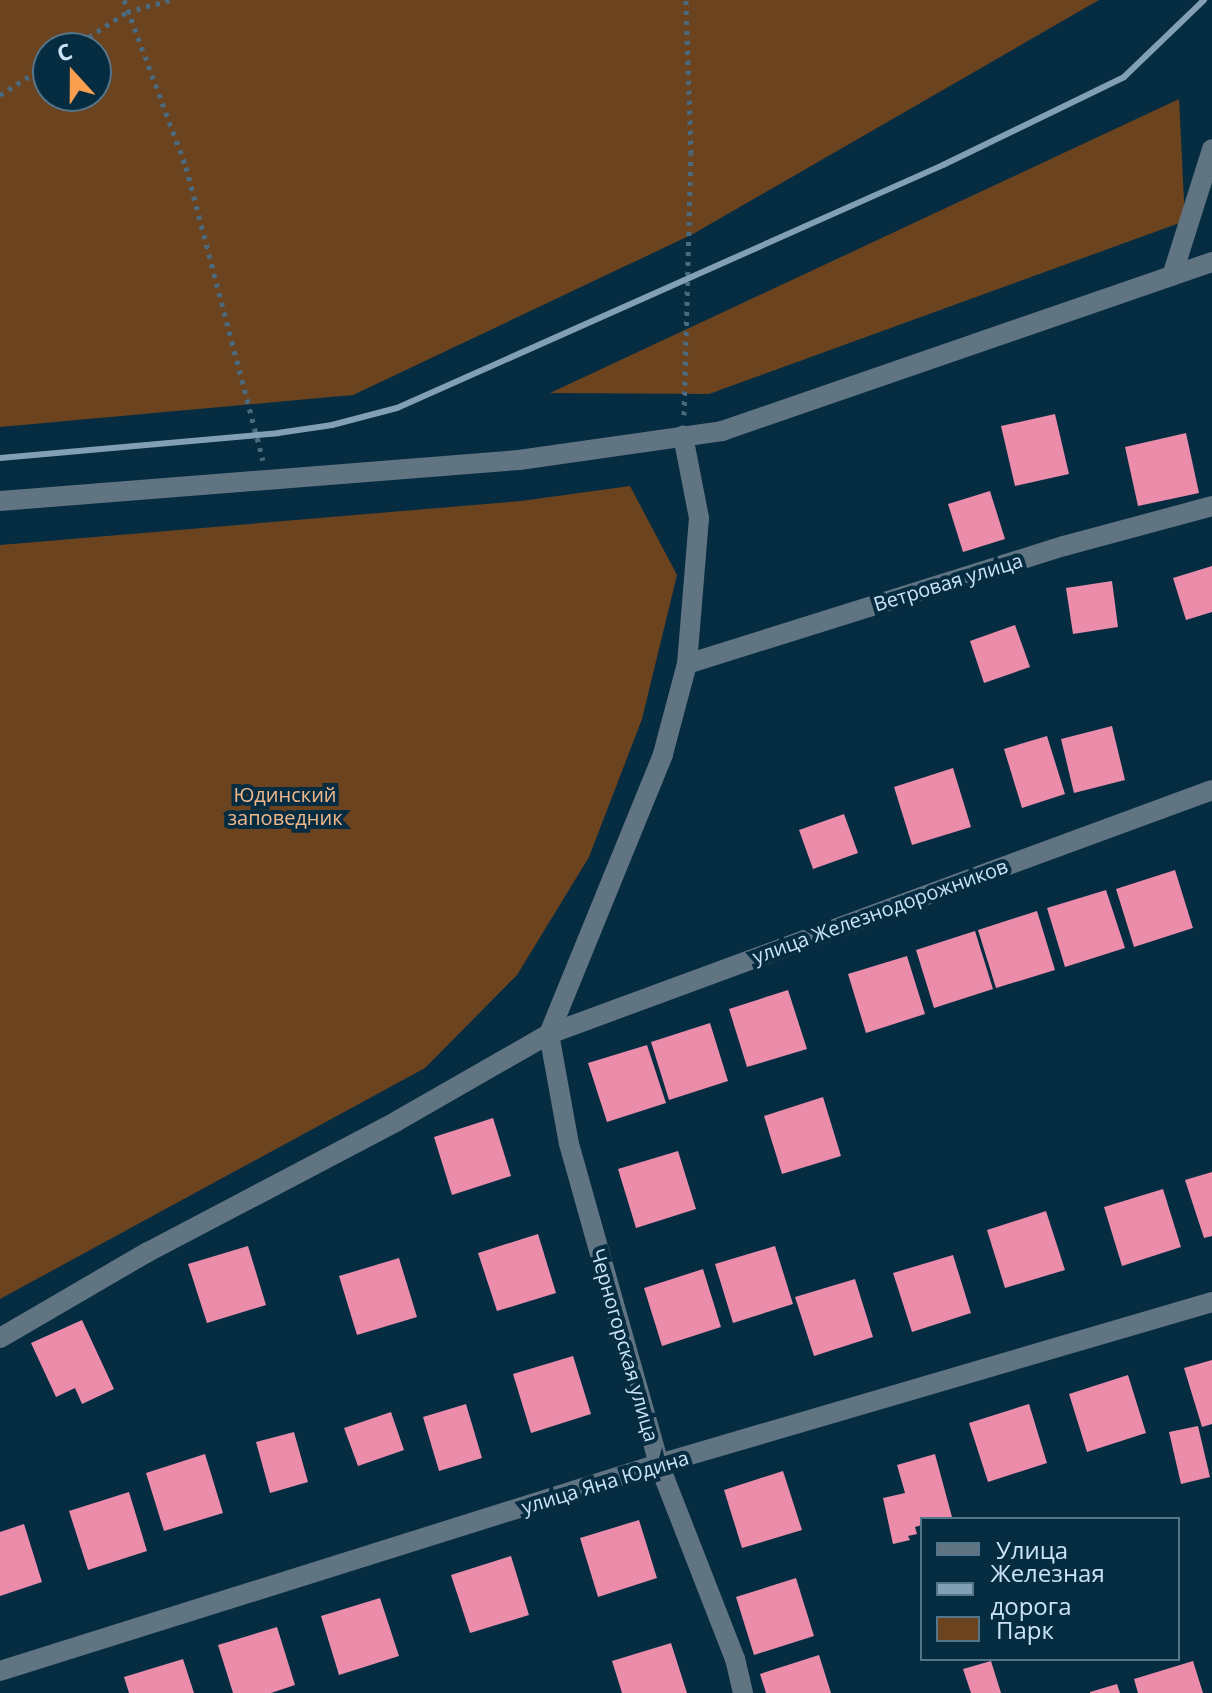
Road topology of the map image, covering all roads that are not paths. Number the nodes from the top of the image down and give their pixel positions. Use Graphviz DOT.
graph roads {
  1 [pos="1212,149"];
  2 [pos="1212,262"];
  3 [pos="1172,276"];
  4 [pos="683,436"];
  5 [pos="0,501"];
  6 [pos="1212,506"];
  7 [pos="687,664"];
  8 [pos="1212,790"];
  9 [pos="549,1034"];
  10 [pos="1212,1302"];
  11 [pos="0,1338"];
  12 [pos="659,1464"];
  13 [pos="0,1671"];
  14 [pos="743,1693"];
  1 -- 3 [label="street"];
  2 -- 3 [label="street"];
  3 -- 4 [label="street"];
  4 -- 5 [label="street"];
  4 -- 7 [label="street"];
  6 -- 7 [label="street, Ветровая улица"];
  7 -- 9 [label="street"];
  8 -- 9 [label="street, улица Железнодорожников"];
  9 -- 11 [label="street, улица Железнодорожников"];
  9 -- 12 [label="street, Черногорская улица"];
  10 -- 12 [label="street, улица Яна Юдина"];
  12 -- 13 [label="street, улица Яна Юдина"];
  12 -- 14 [label="street, Черногорская улица"];
}
